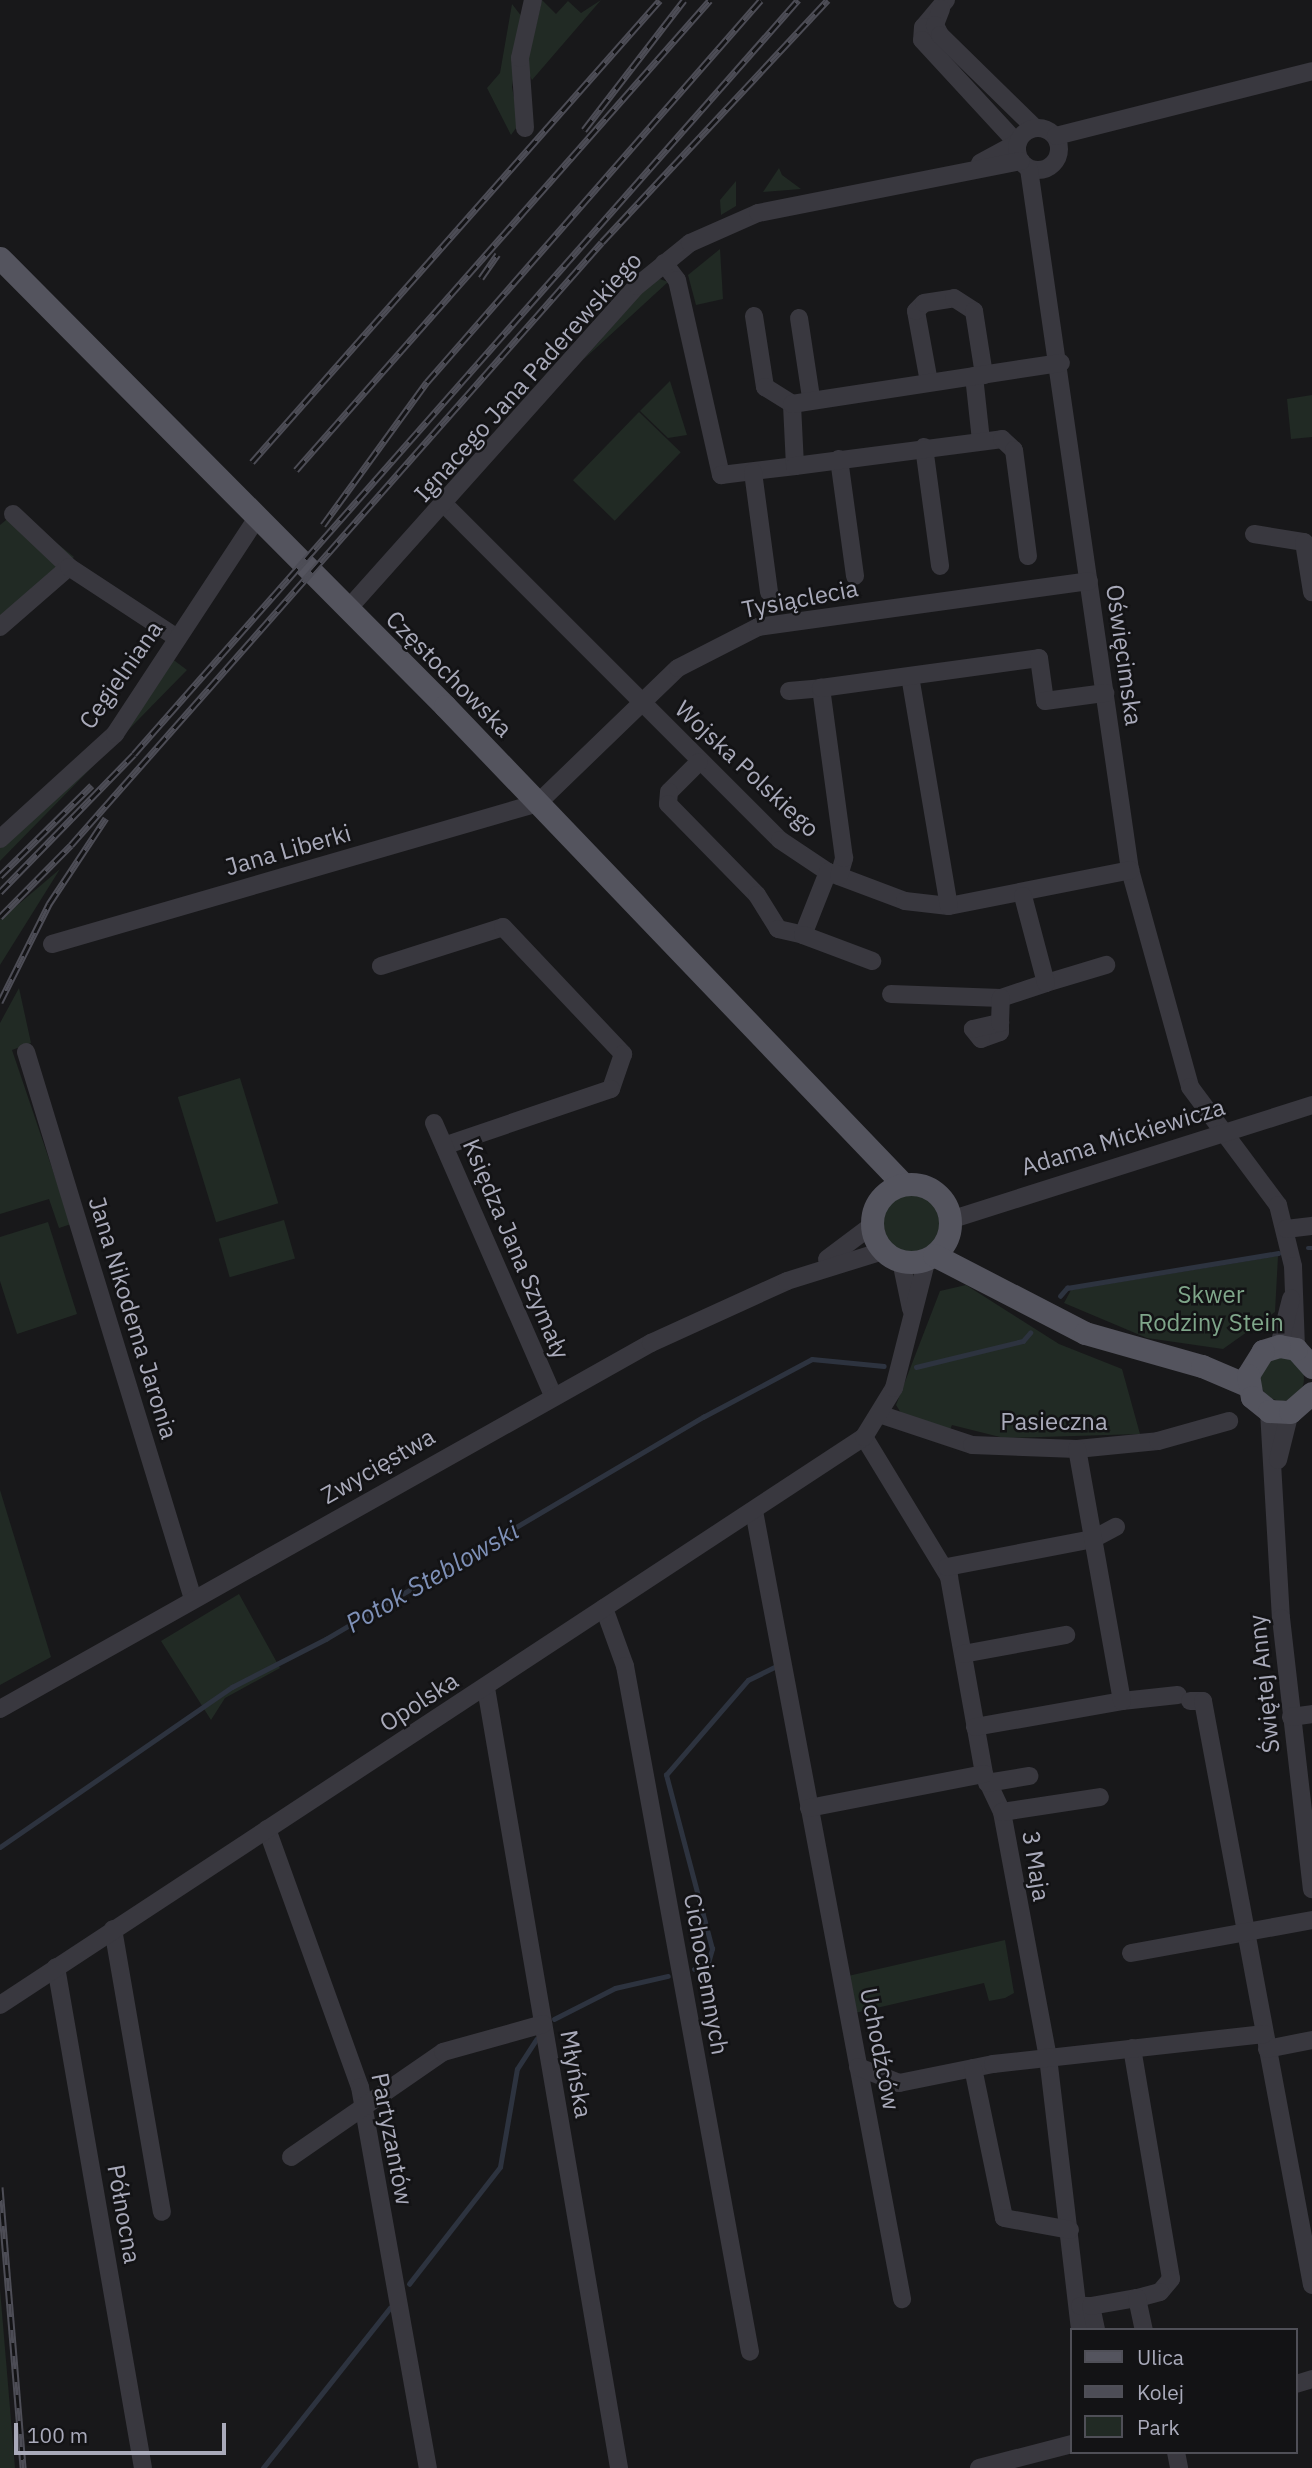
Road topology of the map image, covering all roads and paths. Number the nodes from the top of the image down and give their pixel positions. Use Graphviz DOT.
graph roads {
  1 [pos="533,0"];
  2 [pos="945,2"];
  3 [pos="1312,71"];
  4 [pos="525,128"];
  5 [pos="1035,128"];
  6 [pos="1056,136"];
  7 [pos="1023,158"];
  8 [pos="1051,166"];
  9 [pos="1040,216"];
  10 [pos="0,258"];
  11 [pos="664,263"];
  12 [pos="754,316"];
  13 [pos="799,318"];
  14 [pos="1061,363"];
  15 [pos="979,375"];
  16 [pos="929,382"];
  17 [pos="811,397"];
  18 [pos="792,404"];
  19 [pos="981,439"];
  20 [pos="924,447"];
  21 [pos="839,459"];
  22 [pos="795,466"];
  23 [pos="753,472"];
  24 [pos="446,506"];
  25 [pos="13,514"];
  26 [pos="257,518"];
  27 [pos="1254,534"];
  28 [pos="1308,539"];
  29 [pos="1028,556"];
  30 [pos="940,566"];
  31 [pos="69,567"];
  32 [pos="855,576"];
  33 [pos="1089,581"];
  34 [pos="769,592"];
  35 [pos="1312,592"];
  36 [pos="347,610"];
  37 [pos="0,627"];
  38 [pos="177,638"];
  39 [pos="910,676"];
  40 [pos="821,688"];
  41 [pos="789,691"];
  42 [pos="1105,693"];
  43 [pos="640,702"];
  44 [pos="699,762"];
  45 [pos="538,803"];
  46 [pos="0,839"];
  47 [pos="1130,870"];
  48 [pos="833,874"];
  49 [pos="1023,896"];
  50 [pos="949,906"];
  51 [pos="803,935"];
  52 [pos="52,944"];
  53 [pos="872,961"];
  54 [pos="1106,965"];
  55 [pos="381,966"];
  56 [pos="1046,983"];
  57 [pos="891,994"];
  58 [pos="1001,998"];
  59 [pos="1000,1023"];
  60 [pos="26,1052"];
  61 [pos="1312,1105"];
  62 [pos="434,1123"];
  63 [pos="856,1132"];
  64 [pos="1222,1132"];
  65 [pos="444,1146"];
  66 [pos="903,1184"];
  67 [pos="878,1199"];
  68 [pos="871,1226"];
  69 [pos="949,1226"];
  70 [pos="1312,1226"];
  71 [pos="1286,1229"];
  72 [pos="892,1256"];
  73 [pos="930,1257"];
  74 [pos="788,1281"];
  75 [pos="1015,1296"];
  76 [pos="911,1332"];
  77 [pos="1287,1348"];
  78 [pos="1312,1367"];
  79 [pos="1250,1375"];
  80 [pos="1312,1393"];
  81 [pos="553,1395"];
  82 [pos="1280,1411"];
  83 [pos="882,1415"];
  84 [pos="1229,1421"];
  85 [pos="864,1437"];
  86 [pos="1077,1449"];
  87 [pos="754,1511"];
  88 [pos="1116,1527"];
  89 [pos="1093,1539"];
  90 [pos="947,1567"];
  91 [pos="193,1599"];
  92 [pos="604,1608"];
  93 [pos="1066,1635"];
  94 [pos="962,1654"];
  95 [pos="486,1688"];
  96 [pos="1122,1701"];
  97 [pos="0,1709"];
  98 [pos="1312,1714"];
  99 [pos="1291,1717"];
  100 [pos="975,1727"];
  101 [pos="1029,1776"];
  102 [pos="986,1779"];
  103 [pos="1100,1797"];
  104 [pos="809,1808"];
  105 [pos="1002,1812"];
  106 [pos="268,1829"];
  107 [pos="1312,1889"];
  108 [pos="1312,1920"];
  109 [pos="113,1929"];
  110 [pos="1245,1933"];
  111 [pos="1131,1953"];
  112 [pos="56,1967"];
  113 [pos="0,2005"];
  114 [pos="543,2024"];
  115 [pos="1312,2040"];
  116 [pos="1265,2041"];
  117 [pos="1132,2048"];
  118 [pos="1048,2057"];
  119 [pos="858,2067"];
  120 [pos="973,2068"];
  121 [pos="364,2106"];
  122 [pos="291,2157"];
  123 [pos="162,2213"];
  124 [pos="1070,2230"];
  125 [pos="1312,2285"];
  126 [pos="902,2298"];
  127 [pos="1137,2298"];
  128 [pos="1084,2306"];
  129 [pos="1080,2328"];
  130 [pos="1095,2328"];
  131 [pos="1144,2328"];
  132 [pos="750,2352"];
  133 [pos="1070,2445"];
  134 [pos="988,2467"];
  135 [pos="143,2468"];
  136 [pos="428,2468"];
  137 [pos="619,2468"];
  1 -- 4 [label="street"];
  2 -- 5 [label="street"];
  2 -- 7 [label="street"];
  3 -- 6 [label="street"];
  5 -- 6 [label="street"];
  5 -- 7 [label="street"];
  6 -- 8 [label="street"];
  7 -- 8 [label="street, Ignacego Jana Paderewskiego"];
  7 -- 9 [label="street, Oświęcimska"];
  7 -- 11 [label="street, Ignacego Jana Paderewskiego"];
  8 -- 9 [label="street"];
  9 -- 14 [label="street, Oświęcimska"];
  10 -- 26 [label="main road, Częstochowska"];
  11 -- 23 [label="street"];
  11 -- 24 [label="street, Ignacego Jana Paderewskiego"];
  12 -- 18 [label="street"];
  13 -- 17 [label="street"];
  14 -- 15 [label="street"];
  14 -- 33 [label="street, Oświęcimska"];
  15 -- 16 [label="street"];
  15 -- 16 [label="street"];
  15 -- 19 [label="street"];
  16 -- 17 [label="street"];
  17 -- 18 [label="street"];
  18 -- 22 [label="street"];
  19 -- 20 [label="street"];
  19 -- 29 [label="street"];
  20 -- 21 [label="street"];
  20 -- 30 [label="street"];
  21 -- 22 [label="street"];
  21 -- 32 [label="street"];
  22 -- 23 [label="street"];
  23 -- 34 [label="street"];
  24 -- 36 [label="street, Ignacego Jana Paderewskiego"];
  24 -- 43 [label="street, Wojska Polskiego"];
  25 -- 31 [label="street"];
  26 -- 36 [label="main road, Częstochowska"];
  26 -- 38 [label="street, Cegielniana"];
  27 -- 28 [label="street"];
  28 -- 35 [label="street"];
  31 -- 37 [label="street"];
  31 -- 38 [label="street"];
  33 -- 42 [label="street, Oświęcimska"];
  33 -- 43 [label="street, Tysiąclecia"];
  36 -- 45 [label="main road, Częstochowska"];
  38 -- 46 [label="street, Cegielniana"];
  39 -- 40 [label="street"];
  39 -- 42 [label="street"];
  39 -- 50 [label="street"];
  40 -- 41 [label="street"];
  40 -- 48 [label="street"];
  42 -- 47 [label="street, Oświęcimska"];
  43 -- 44 [label="street, Wojska Polskiego"];
  43 -- 45 [label="street, Tysiąclecia"];
  44 -- 48 [label="street, Wojska Polskiego"];
  44 -- 51 [label="street"];
  45 -- 52 [label="street, Jana Liberki"];
  45 -- 63 [label="main road, Częstochowska"];
  47 -- 49 [label="street, Wojska Polskiego"];
  47 -- 64 [label="street, Oświęcimska"];
  48 -- 50 [label="street, Wojska Polskiego"];
  48 -- 51 [label="street"];
  49 -- 50 [label="street, Wojska Polskiego"];
  49 -- 56 [label="street"];
  51 -- 53 [label="street"];
  54 -- 56 [label="street"];
  55 -- 65 [label="street"];
  56 -- 58 [label="street"];
  57 -- 58 [label="street"];
  58 -- 59 [label="street"];
  60 -- 91 [label="street, Jana Nikodema Jaronia"];
  61 -- 64 [label="street, Adama Mickiewicza"];
  62 -- 65 [label="street, Księdza Jana Szymały"];
  63 -- 66 [label="main road, Częstochowska"];
  63 -- 67 [label="main road, Częstochowska"];
  64 -- 69 [label="street, Adama Mickiewicza"];
  64 -- 71 [label="street"];
  65 -- 81 [label="street, Księdza Jana Szymały"];
  66 -- 67 [label="main road"];
  66 -- 69 [label="main road"];
  67 -- 68 [label="main road"];
  68 -- 72 [label="main road"];
  68 -- 74 [label="street, Zwycięstwa"];
  69 -- 73 [label="main road"];
  69 -- 75 [label="main road"];
  70 -- 71 [label="street"];
  71 -- 77 [label="street"];
  72 -- 73 [label="main road"];
  72 -- 74 [label="street, Zwycięstwa"];
  72 -- 76 [label="street"];
  73 -- 75 [label="main road"];
  73 -- 76 [label="street"];
  74 -- 81 [label="street, Zwycięstwa"];
  75 -- 79 [label="main road"];
  76 -- 83 [label="street"];
  77 -- 78 [label="main road"];
  77 -- 79 [label="main road"];
  79 -- 82 [label="main road"];
  80 -- 82 [label="main road"];
  81 -- 91 [label="street, Zwycięstwa"];
  82 -- 99 [label="street, Świętej Anny"];
  83 -- 85 [label="street"];
  83 -- 86 [label="street, Pasieczna"];
  84 -- 86 [label="street, Pasieczna"];
  85 -- 87 [label="street, Opolska"];
  85 -- 90 [label="street, 3 Maja"];
  86 -- 89 [label="street"];
  87 -- 92 [label="street, Opolska"];
  87 -- 104 [label="street, Uchodźców"];
  88 -- 89 [label="street"];
  89 -- 90 [label="street"];
  89 -- 96 [label="street"];
  90 -- 94 [label="street, 3 Maja"];
  91 -- 97 [label="street, Zwycięstwa"];
  92 -- 95 [label="street, Opolska"];
  92 -- 132 [label="street, Cichociemnych"];
  93 -- 94 [label="street"];
  94 -- 100 [label="street, 3 Maja"];
  95 -- 106 [label="street, Opolska"];
  95 -- 114 [label="street, Młyńska"];
  96 -- 100 [label="street"];
  96 -- 110 [label="street"];
  98 -- 99 [label="street"];
  99 -- 107 [label="street, Świętej Anny"];
  100 -- 102 [label="street, 3 Maja"];
  101 -- 102 [label="street"];
  102 -- 104 [label="street"];
  102 -- 105 [label="street, 3 Maja"];
  103 -- 105 [label="street"];
  104 -- 119 [label="street, Uchodźców"];
  105 -- 118 [label="street, 3 Maja"];
  106 -- 109 [label="street, Opolska"];
  106 -- 121 [label="street, Partyzantów"];
  108 -- 110 [label="street"];
  109 -- 112 [label="street, Opolska"];
  109 -- 123 [label="street"];
  110 -- 111 [label="street"];
  110 -- 116 [label="street"];
  112 -- 113 [label="street, Opolska"];
  112 -- 135 [label="street, Północna"];
  114 -- 121 [label="street"];
  114 -- 137 [label="street, Młyńska"];
  115 -- 116 [label="street"];
  116 -- 117 [label="street"];
  116 -- 125 [label="street"];
  117 -- 118 [label="street"];
  117 -- 127 [label="street"];
  118 -- 120 [label="street"];
  118 -- 124 [label="street, 3 Maja"];
  119 -- 120 [label="street"];
  119 -- 126 [label="street, Uchodźców"];
  120 -- 124 [label="street"];
  121 -- 122 [label="street"];
  121 -- 136 [label="street, Partyzantów"];
  124 -- 128 [label="street, 3 Maja"];
  127 -- 128 [label="street"];
  127 -- 131 [label="street"];
  128 -- 129 [label="street, 3 Maja"];
  128 -- 130 [label="street"];
  133 -- 134 [label="street"];
}
